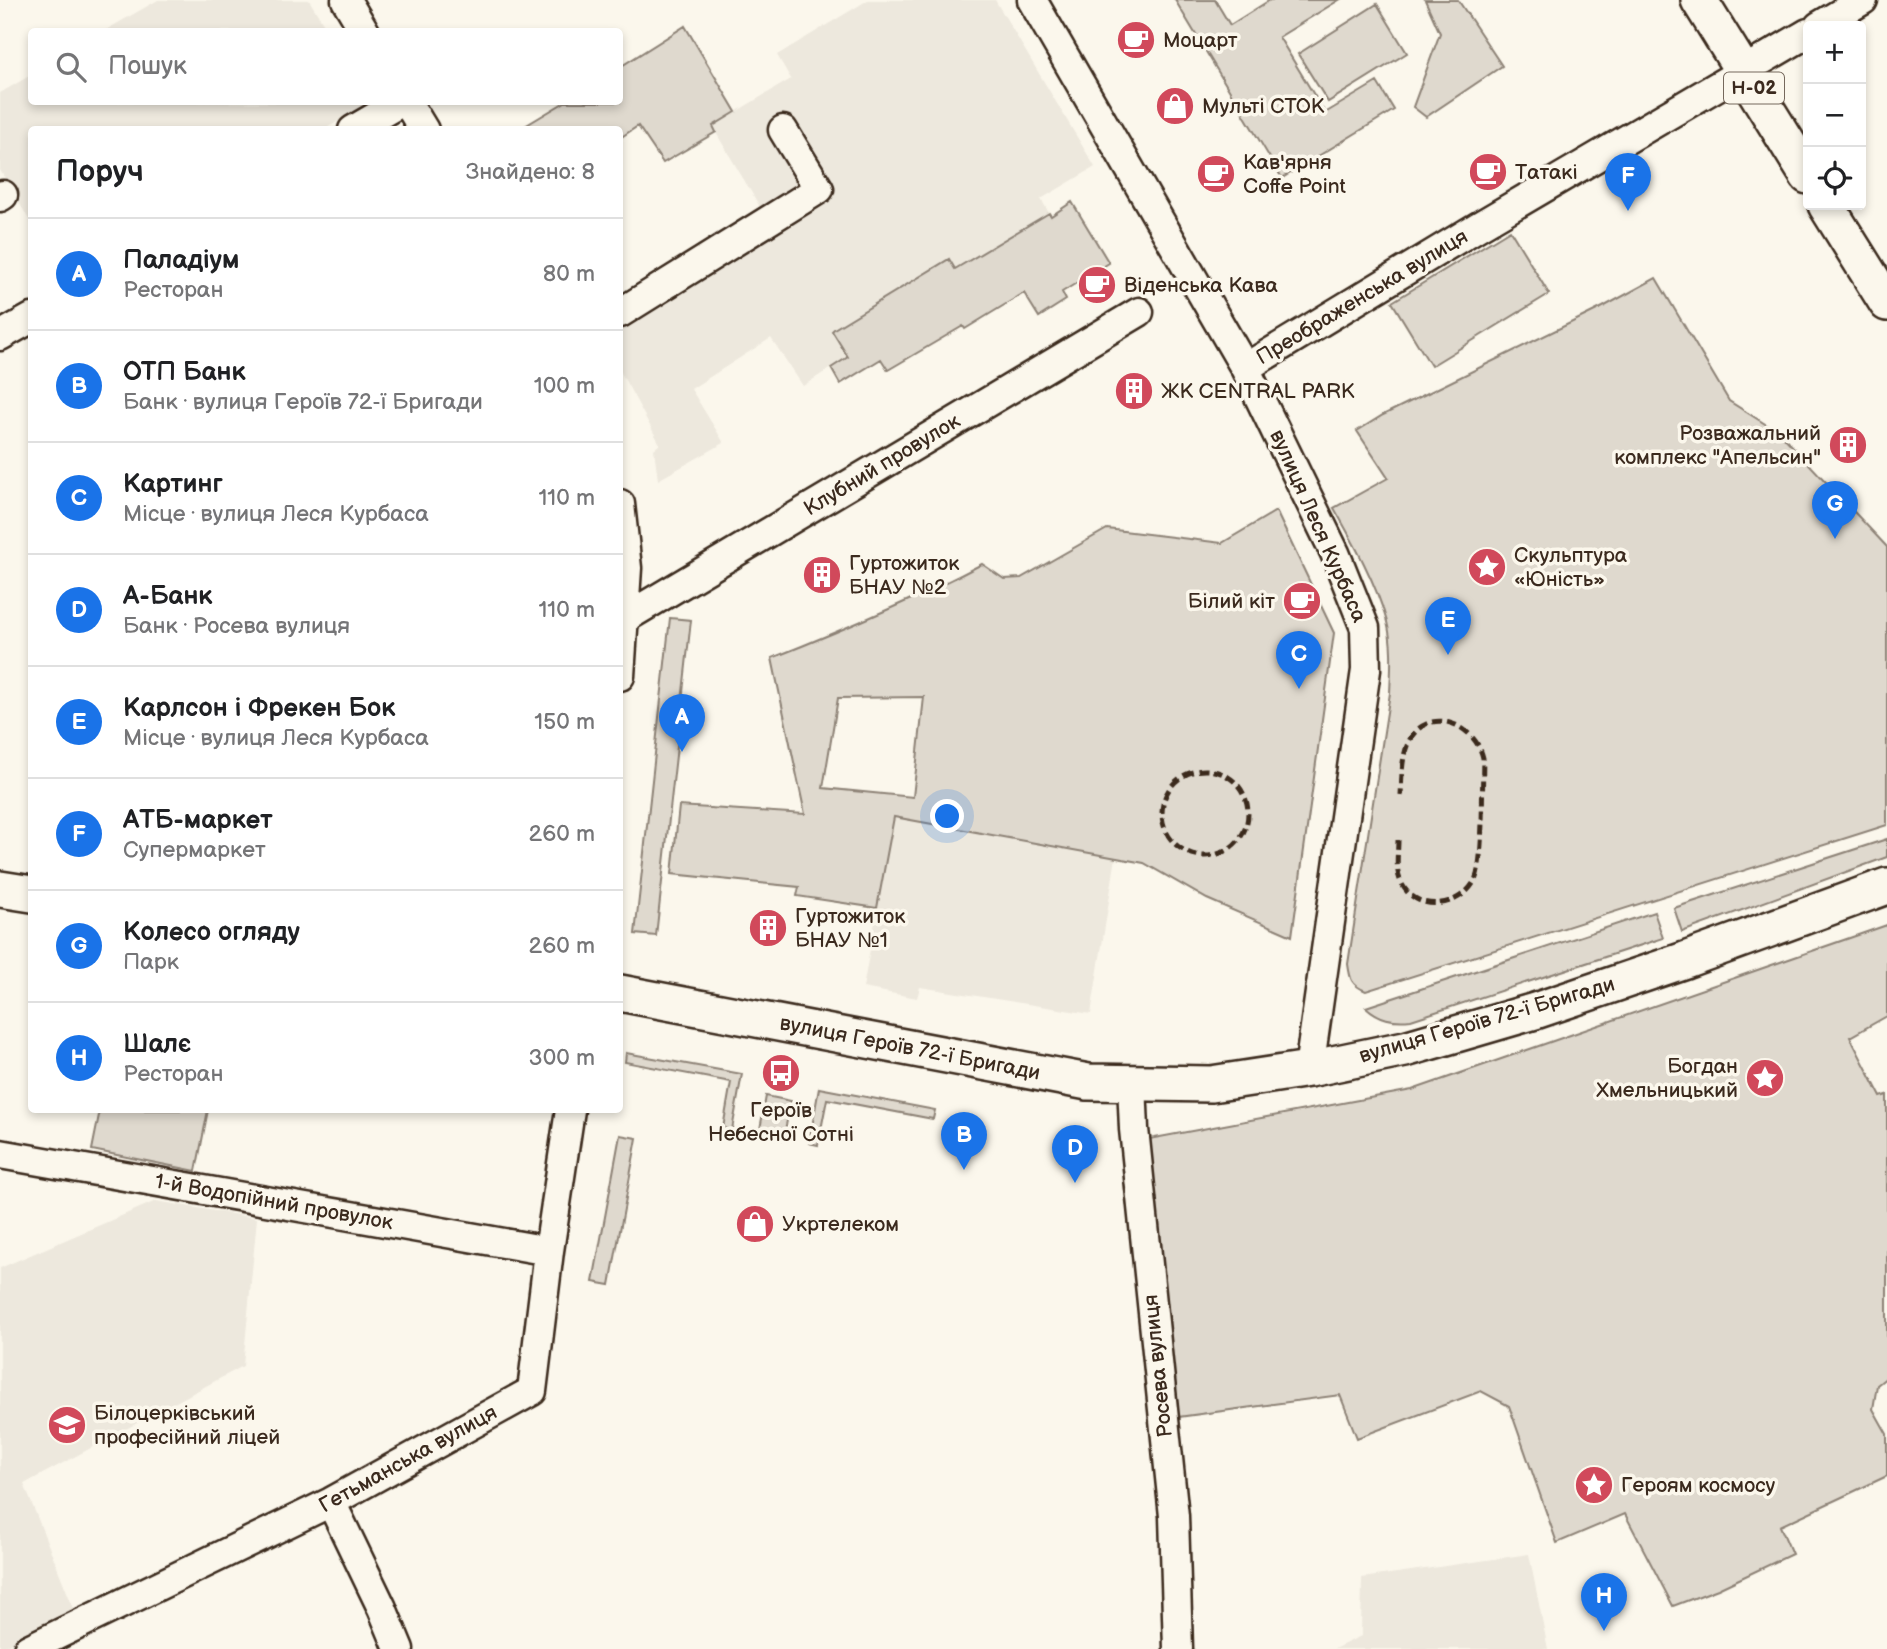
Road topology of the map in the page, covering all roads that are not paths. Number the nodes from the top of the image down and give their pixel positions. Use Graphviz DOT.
graph roads {
  1 [pos="346,0"];
  2 [pos="1032,0"];
  3 [pos="1699,0"];
  4 [pos="1863,0"];
  5 [pos="1827,21"];
  6 [pos="363,28"];
  7 [pos="1803,36"];
  8 [pos="1744,72"];
  9 [pos="396,105"];
  10 [pos="409,105"];
  11 [pos="360,126"];
  12 [pos="422,126"];
  13 [pos="783,130"];
  14 [pos="1803,168"];
  15 [pos="1829,210"];
  16 [pos="1887,303"];
  17 [pos="623,311"];
  18 [pos="1139,312"];
  19 [pos="28,320"];
  20 [pos="0,336"];
  21 [pos="1245,368"];
  22 [pos="623,531"];
  23 [pos="625,618"];
  24 [pos="623,641"];
  25 [pos="1887,886"];
  26 [pos="0,888"];
  27 [pos="28,893"];
  28 [pos="623,994"];
  29 [pos="1309,1069"];
  30 [pos="1132,1083"];
  31 [pos="570,1113"];
  32 [pos="0,1154"];
  33 [pos="549,1251"];
  34 [pos="331,1502"];
  35 [pos="27,1649"];
  36 [pos="399,1649"];
  37 [pos="1178,1649"];
  1 -- 6 [label="street"];
  2 -- 21 [label="street, вулиця Леся Курбаса"];
  3 -- 8 [label="main road, Н-02"];
  4 -- 5 [label="street"];
  7 -- 8 [label="street"];
  8 -- 14 [label="main road, Н-02"];
  8 -- 21 [label="street, Преображенська вулиця"];
  9 -- 11 [label="street"];
  10 -- 12 [label="street"];
  13 -- 17 [label="street"];
  15 -- 16 [label="main road"];
  18 -- 23 [label="street, Клубний провулок"];
  19 -- 20 [label="street"];
  21 -- 29 [label="street, вулиця Леся Курбаса"];
  22 -- 23 [label="street"];
  23 -- 24 [label="street"];
  25 -- 29 [label="main road, вулиця Героїв 72-ї Бригади"];
  26 -- 27 [label="main road"];
  28 -- 30 [label="main road, вулиця Героїв 72-ї Бригади"];
  29 -- 30 [label="main road, вулиця Героїв 72-ї Бригади"];
  30 -- 37 [label="street, Росева вулиця"];
  31 -- 33 [label="street, Гетьманська вулиця"];
  32 -- 33 [label="street, 1-й Водопійний провулок"];
  33 -- 34 [label="street, Гетьманська вулиця"];
  34 -- 35 [label="street, Гетьманська вулиця"];
  34 -- 36 [label="street"];
}
